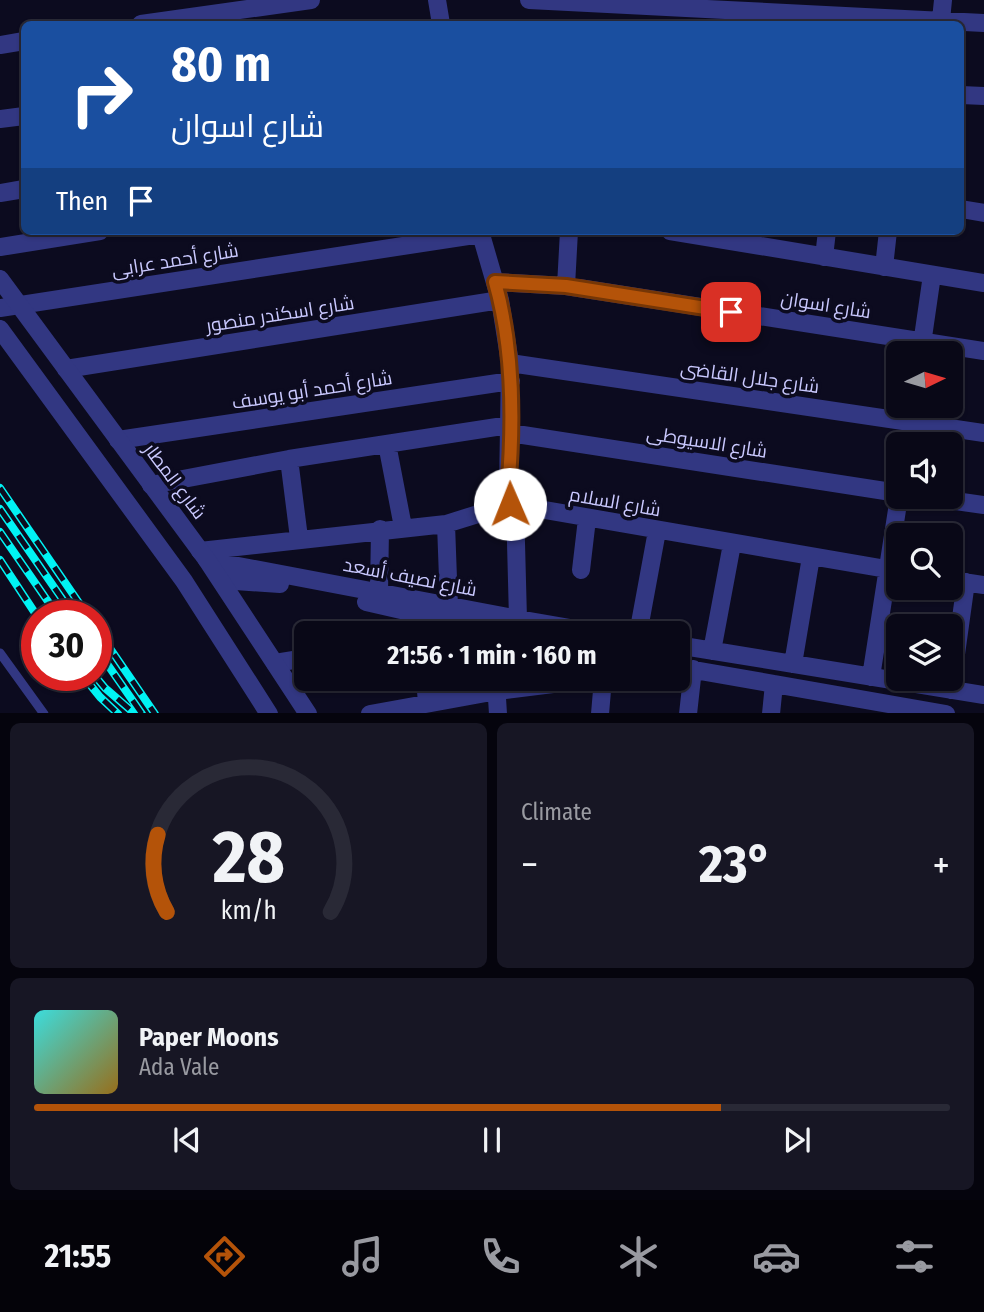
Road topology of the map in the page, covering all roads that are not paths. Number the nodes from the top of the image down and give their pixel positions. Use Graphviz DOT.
graph roads {
  1 [pos="311,0"];
  2 [pos="436,0"];
  3 [pos="529,0"];
  4 [pos="943,0"];
  5 [pos="585,1"];
  6 [pos="654,3"];
  7 [pos="723,5"];
  8 [pos="797,7"];
  9 [pos="871,8"];
  10 [pos="941,20"];
  11 [pos="162,21"];
  12 [pos="440,21"];
  13 [pos="955,21"];
  14 [pos="964,22"];
  15 [pos="984,23"];
  16 [pos="21,42"];
  17 [pos="0,45"];
  18 [pos="964,95"];
  19 [pos="984,96"];
  20 [pos="21,116"];
  21 [pos="0,119"];
  22 [pos="21,190"];
  23 [pos="0,193"];
  24 [pos="964,210"];
  25 [pos="984,213"];
  26 [pos="75,235"];
  27 [pos="461,235"];
  28 [pos="481,235"];
  29 [pos="569,235"];
  30 [pos="719,235"];
  31 [pos="827,235"];
  32 [pos="888,235"];
  33 [pos="760,238"];
  34 [pos="0,247"];
  35 [pos="824,257"];
  36 [pos="884,267"];
  37 [pos="933,275"];
  38 [pos="0,279"];
  39 [pos="495,282"];
  40 [pos="984,283"];
  41 [pos="566,286"];
  42 [pos="500,300"];
  43 [pos="20,306"];
  44 [pos="0,308"];
  45 [pos="0,328"];
  46 [pos="923,341"];
  47 [pos="886,342"];
  48 [pos="963,350"];
  49 [pos="984,351"];
  50 [pos="66,369"];
  51 [pos="511,372"];
  52 [pos="886,411"];
  53 [pos="926,418"];
  54 [pos="510,429"];
  55 [pos="984,433"];
  56 [pos="118,440"];
  57 [pos="387,444"];
  58 [pos="289,459"];
  59 [pos="151,485"];
  60 [pos="886,493"];
  61 [pos="963,502"];
  62 [pos="512,505"];
  63 [pos="984,505"];
  64 [pos="587,519"];
  65 [pos="446,524"];
  66 [pos="403,527"];
  67 [pos="184,528"];
  68 [pos="380,529"];
  69 [pos="657,531"];
  70 [pos="299,538"];
  71 [pos="732,544"];
  72 [pos="158,545"];
  73 [pos="204,555"];
  74 [pos="811,557"];
  75 [pos="886,569"];
  76 [pos="581,570"];
  77 [pos="221,580"];
  78 [pos="967,582"];
  79 [pos="379,593"];
  80 [pos="887,600"];
  81 [pos="449,606"];
  82 [pos="421,614"];
  83 [pos="962,614"];
  84 [pos="421,621"];
  85 [pos="459,621"];
  86 [pos="484,621"];
  87 [pos="503,621"];
  88 [pos="640,621"];
  89 [pos="690,647"];
  90 [pos="712,651"];
  91 [pos="0,653"];
  92 [pos="294,660"];
  93 [pos="275,663"];
  94 [pos="793,664"];
  95 [pos="690,669"];
  96 [pos="871,677"];
  97 [pos="886,679"];
  98 [pos="774,684"];
  99 [pos="426,691"];
  100 [pos="474,691"];
  101 [pos="497,691"];
  102 [pos="602,691"];
  103 [pos="687,691"];
  104 [pos="958,691"];
  105 [pos="984,695"];
  106 [pos="427,703"];
  107 [pos="859,706"];
  108 [pos="44,713"];
  109 [pos="269,713"];
  110 [pos="308,713"];
  111 [pos="370,713"];
  112 [pos="498,713"];
  113 [pos="600,713"];
  114 [pos="688,713"];
  115 [pos="771,713"];
  116 [pos="944,713"];
  1 -- 11 [label="street"];
  2 -- 12 [label="street"];
  3 -- 5 [label="street"];
  4 -- 10 [label="street"];
  5 -- 6 [label="street"];
  6 -- 7 [label="street"];
  7 -- 8 [label="street"];
  8 -- 9 [label="street"];
  9 -- 10 [label="street"];
  10 -- 13 [label="street"];
  14 -- 15 [label="street"];
  16 -- 17 [label="street"];
  18 -- 19 [label="street"];
  20 -- 21 [label="street"];
  22 -- 23 [label="street"];
  24 -- 25 [label="street"];
  26 -- 34 [label="street"];
  27 -- 43 [label="street, شارع أحمد عرابى"];
  28 -- 39 [label="street"];
  29 -- 41 [label="street"];
  30 -- 33 [label="street"];
  31 -- 35 [label="street"];
  32 -- 36 [label="street"];
  33 -- 35 [label="street"];
  35 -- 36 [label="street"];
  36 -- 37 [label="street"];
  37 -- 40 [label="street"];
  37 -- 46 [label="street"];
  38 -- 43 [label="street, شارع المطار"];
  39 -- 41 [label="street, شارع اسوان"];
  39 -- 42 [label="street"];
  41 -- 47 [label="street, شارع اسوان"];
  42 -- 50 [label="street, شارع اسكندر منصور"];
  42 -- 51 [label="street"];
  43 -- 44 [label="street, شارع أحمد عرابى"];
  43 -- 50 [label="street, شارع المطار"];
  45 -- 72 [label="street"];
  48 -- 49 [label="street, شارع اسوان"];
  50 -- 56 [label="street, شارع المطار"];
  51 -- 52 [label="street, شارع جلال القاضى"];
  51 -- 54 [label="street"];
  51 -- 56 [label="street, شارع أحمد أبو يوسف"];
  53 -- 55 [label="street, شارع جلال القاضى"];
  54 -- 57 [label="street, شارع الاسيوطى"];
  54 -- 60 [label="street, شارع الاسيوطى"];
  54 -- 62 [label="street"];
  56 -- 59 [label="street, شارع المطار"];
  57 -- 58 [label="street, شارع الاسيوطى"];
  57 -- 66 [label="street"];
  58 -- 59 [label="street, شارع الاسيوطى"];
  58 -- 70 [label="street"];
  59 -- 67 [label="street, شارع المطار"];
  61 -- 63 [label="street"];
  62 -- 64 [label="street, شارع السلام"];
  62 -- 65 [label="street, شارع السلام"];
  62 -- 87 [label="street"];
  64 -- 69 [label="street, شارع السلام"];
  64 -- 76 [label="street"];
  65 -- 66 [label="street, شارع السلام"];
  65 -- 81 [label="street"];
  66 -- 68 [label="street, شارع السلام"];
  67 -- 72 [label="street"];
  67 -- 73 [label="street, شارع المطار"];
  68 -- 70 [label="street, شارع السلام"];
  68 -- 79 [label="street"];
  69 -- 71 [label="street, شارع السلام"];
  69 -- 88 [label="street"];
  70 -- 73 [label="street, شارع السلام"];
  71 -- 74 [label="street, شارع السلام"];
  71 -- 90 [label="street"];
  72 -- 109 [label="street"];
  73 -- 77 [label="street, شارع المطار"];
  73 -- 79 [label="street, شارع نصيف أسعد"];
  74 -- 75 [label="street, شارع السلام"];
  74 -- 94 [label="street"];
  77 -- 82 [label="street, شارع نصيف أسعد"];
  77 -- 93 [label="street, شارع المطار"];
  78 -- 83 [label="street"];
  79 -- 81 [label="street, شارع نصيف أسعد"];
  80 -- 96 [label="street"];
  81 -- 86 [label="street, شارع نصيف أسعد"];
  82 -- 84 [label="street"];
  82 -- 85 [label="street, شارع نصيف أسعد"];
  89 -- 90 [label="street"];
  90 -- 94 [label="street"];
  91 -- 108 [label="lane"];
  92 -- 93 [label="street"];
  93 -- 110 [label="street, شارع المطار"];
  94 -- 96 [label="street"];
  95 -- 98 [label="street"];
  96 -- 97 [label="street"];
  98 -- 107 [label="street"];
  98 -- 115 [label="street"];
  99 -- 106 [label="street"];
  100 -- 106 [label="street"];
  101 -- 112 [label="street"];
  102 -- 113 [label="street"];
  103 -- 114 [label="street"];
  104 -- 105 [label="street"];
  106 -- 111 [label="street"];
  107 -- 116 [label="street"];
}
